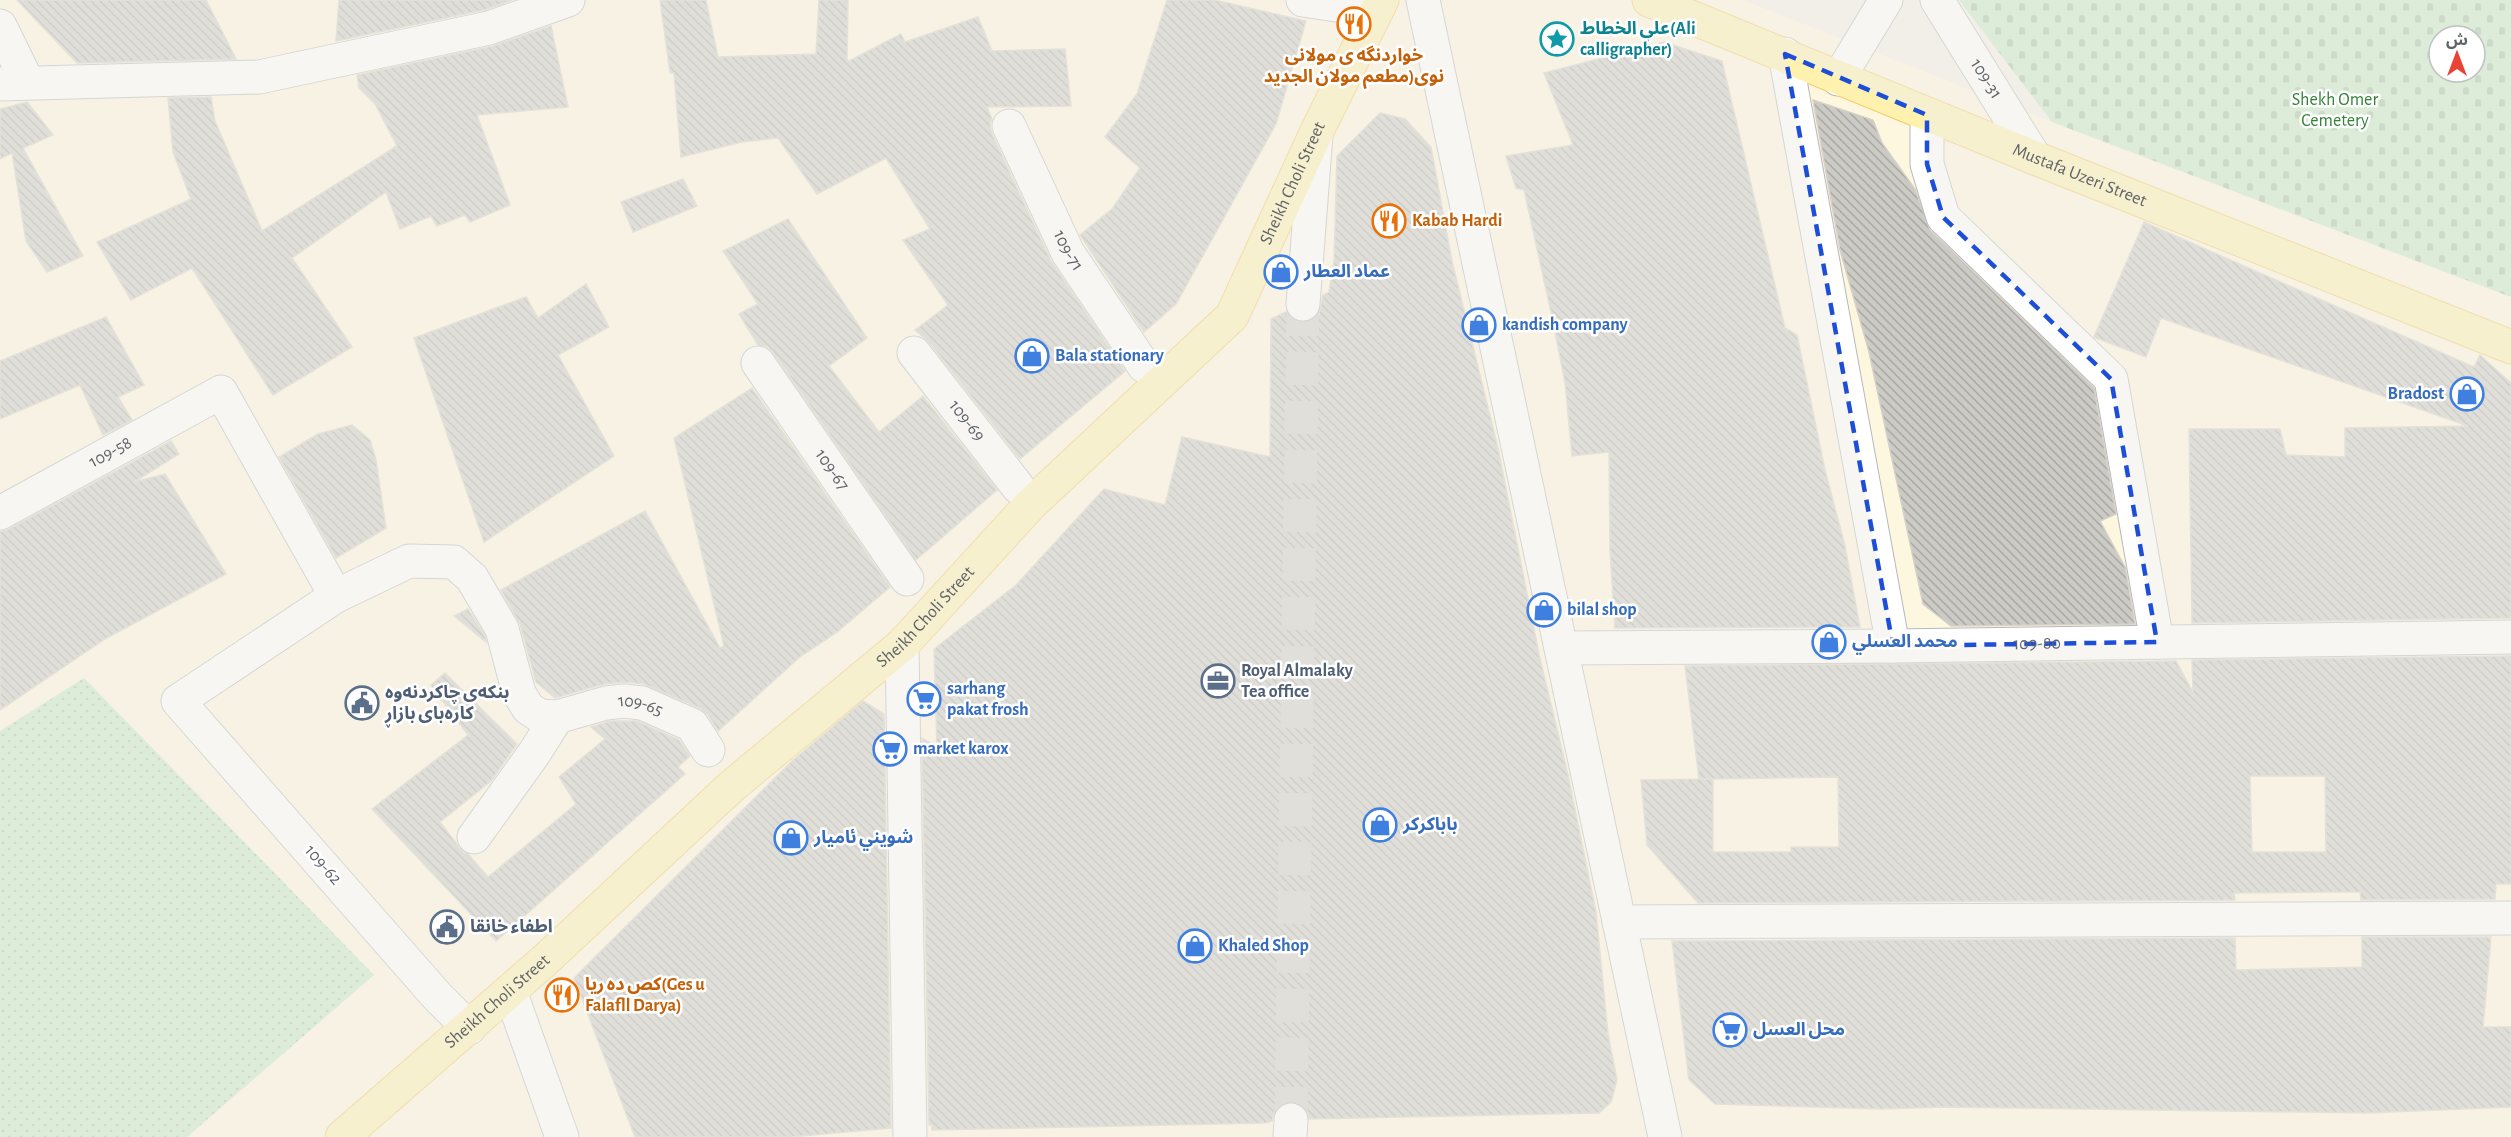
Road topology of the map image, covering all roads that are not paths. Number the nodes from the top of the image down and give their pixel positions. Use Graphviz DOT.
graph roads {
  1 [pos="568,0"];
  2 [pos="1303,0"];
  3 [pos="1423,0"];
  4 [pos="1648,0"];
  5 [pos="1886,0"];
  6 [pos="1936,0"];
  7 [pos="1379,6"];
  8 [pos="0,26"];
  9 [pos="1785,54"];
  10 [pos="1838,79"];
  11 [pos="14,82"];
  12 [pos="1927,115"];
  13 [pos="1009,126"];
  14 [pos="1317,131"];
  15 [pos="2035,158"];
  16 [pos="1303,304"];
  17 [pos="2511,347"];
  18 [pos="914,353"];
  19 [pos="758,363"];
  20 [pos="1144,366"];
  21 [pos="1018,487"];
  22 [pos="0,513"];
  23 [pos="907,579"];
  24 [pos="336,596"];
  25 [pos="2511,637"];
  26 [pos="2157,642"];
  27 [pos="902,645"];
  28 [pos="1893,646"];
  29 [pos="1561,648"];
  30 [pos="557,717"];
  31 [pos="708,750"];
  32 [pos="474,837"];
  33 [pos="2511,918"];
  34 [pos="1619,922"];
  35 [pos="510,991"];
  36 [pos="469,1028"];
  37 [pos="342,1137"];
  38 [pos="562,1137"];
  39 [pos="910,1137"];
  40 [pos="1665,1137"];
  1 -- 11 [label="street"];
  2 -- 7 [label="street"];
  3 -- 29 [label="street"];
  4 -- 9 [label="main road, Mustafa Uzeri Street"];
  5 -- 10 [label="street"];
  6 -- 15 [label="street, 109-31"];
  7 -- 14 [label="main road, Sheikh Choli Street"];
  8 -- 11 [label="street"];
  9 -- 10 [label="main road, Mustafa Uzeri Street"];
  9 -- 28 [label="street"];
  10 -- 12 [label="main road, Mustafa Uzeri Street"];
  12 -- 15 [label="main road, Mustafa Uzeri Street"];
  12 -- 26 [label="street"];
  13 -- 20 [label="street, 109-71"];
  14 -- 16 [label="street"];
  14 -- 27 [label="main road, Sheikh Choli Street"];
  15 -- 17 [label="main road, Mustafa Uzeri Street"];
  18 -- 21 [label="street, 109-69"];
  19 -- 23 [label="street, 109-67"];
  22 -- 24 [label="street, 109-58"];
  24 -- 30 [label="street"];
  24 -- 36 [label="street, 109-62"];
  25 -- 26 [label="street, 109-80"];
  26 -- 28 [label="street, 109-80"];
  27 -- 35 [label="main road, Sheikh Choli Street"];
  27 -- 39 [label="street"];
  28 -- 29 [label="street, 109-80"];
  29 -- 34 [label="street"];
  30 -- 31 [label="street, 109-65"];
  30 -- 32 [label="street"];
  33 -- 34 [label="street"];
  34 -- 40 [label="street"];
  35 -- 36 [label="main road, Sheikh Choli Street"];
  35 -- 38 [label="street"];
  36 -- 37 [label="main road, Sheikh Choli Street"];
}
